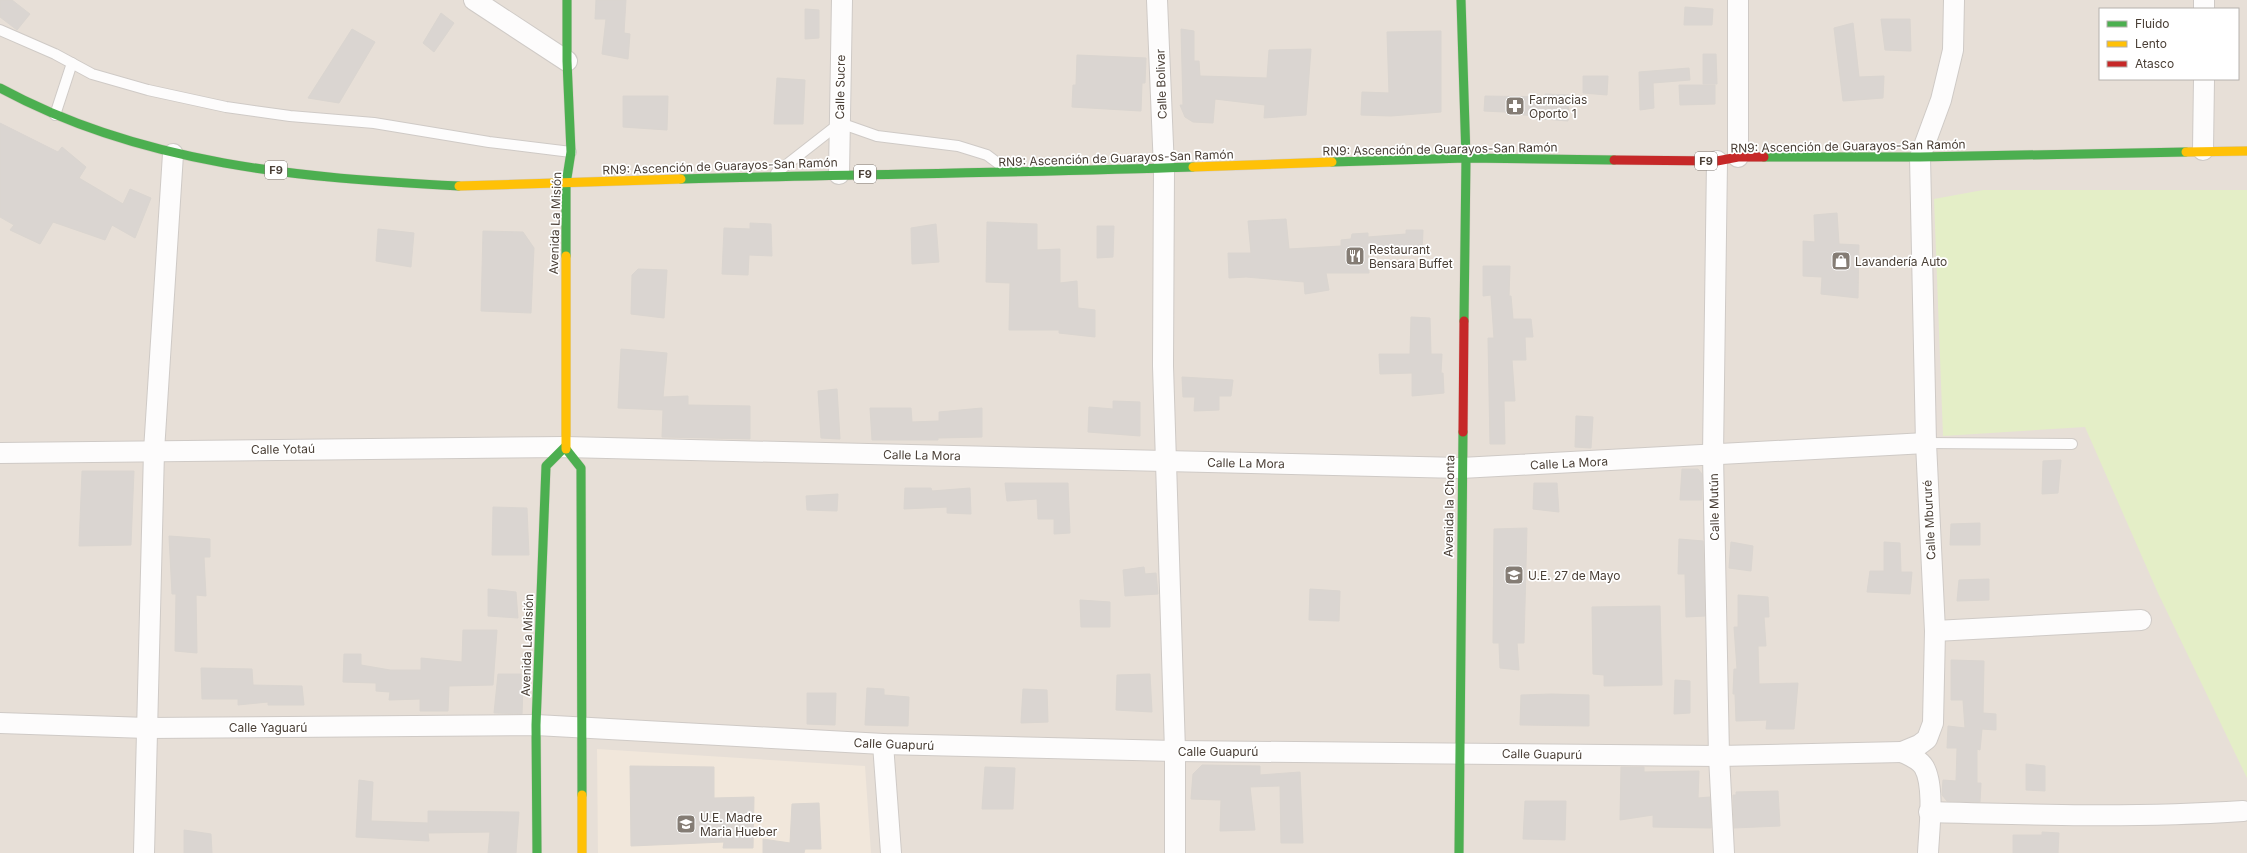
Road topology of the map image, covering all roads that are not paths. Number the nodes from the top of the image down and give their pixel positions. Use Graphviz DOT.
graph roads {
  1 [pos="474,0"];
  2 [pos="567,0"];
  3 [pos="842,0"];
  4 [pos="1157,0"];
  5 [pos="1461,0"];
  6 [pos="1738,0"];
  7 [pos="1954,0"];
  8 [pos="0,30"];
  9 [pos="567,61"];
  10 [pos="72,63"];
  11 [pos="2204,80"];
  12 [pos="0,88"];
  13 [pos="55,115"];
  14 [pos="840,122"];
  15 [pos="2203,150"];
  16 [pos="2247,150"];
  17 [pos="571,152"];
  18 [pos="173,154"];
  19 [pos="1738,157"];
  20 [pos="1920,157"];
  21 [pos="1466,158"];
  22 [pos="1717,161"];
  23 [pos="1164,169"];
  24 [pos="1011,173"];
  25 [pos="839,174"];
  26 [pos="773,176"];
  27 [pos="566,184"];
  28 [pos="1926,443"];
  29 [pos="2072,444"];
  30 [pos="565,447"];
  31 [pos="154,451"];
  32 [pos="0,453"];
  33 [pos="1713,455"];
  34 [pos="1166,461"];
  35 [pos="1462,468"];
  36 [pos="2141,620"];
  37 [pos="1935,631"];
  38 [pos="0,723"];
  39 [pos="1933,723"];
  40 [pos="536,725"];
  41 [pos="581,727"];
  42 [pos="147,728"];
  43 [pos="883,744"];
  44 [pos="1175,751"];
  45 [pos="1902,752"];
  46 [pos="1459,753"];
  47 [pos="1719,756"];
  48 [pos="1930,780"];
  49 [pos="2243,811"];
  50 [pos="1929,812"];
  51 [pos="144,853"];
  52 [pos="537,853"];
  53 [pos="582,853"];
  54 [pos="891,853"];
  55 [pos="1175,853"];
  56 [pos="1459,853"];
  57 [pos="1724,853"];
  58 [pos="1928,853"];
  1 -- 9 [label="street"];
  2 -- 9 [label="main road, Avenida La Misión"];
  3 -- 14 [label="street, Calle Sucre"];
  4 -- 23 [label="street, Calle Bolivar"];
  5 -- 21 [label="main road, Avenida la Chonta"];
  6 -- 19 [label="street"];
  7 -- 20 [label="street"];
  8 -- 10 [label="lane"];
  9 -- 17 [label="main road, Avenida La Misión"];
  10 -- 13 [label="lane"];
  10 -- 17 [label="lane"];
  11 -- 15 [label="street"];
  12 -- 13 [label="main road, RN9: Ascención de Guarayos-San Ramón / F9"];
  13 -- 18 [label="main road, RN9: Ascención de Guarayos-San Ramón / F9"];
  14 -- 24 [label="lane"];
  14 -- 25 [label="street, Calle Sucre"];
  14 -- 26 [label="lane"];
  15 -- 16 [label="main road, RN9: Ascención de Guarayos-San Ramón / F9"];
  15 -- 20 [label="main road, RN9: Ascención de Guarayos-San Ramón / F9"];
  17 -- 27 [label="main road, Avenida La Misión"];
  18 -- 27 [label="main road, RN9: Ascención de Guarayos-San Ramón / F9"];
  18 -- 31 [label="street"];
  19 -- 20 [label="main road, RN9: Ascención de Guarayos-San Ramón / F9"];
  19 -- 22 [label="main road, RN9: Ascención de Guarayos-San Ramón / F9"];
  20 -- 28 [label="street, Calle Mbururé"];
  21 -- 22 [label="main road, RN9: Ascención de Guarayos-San Ramón / F9"];
  21 -- 23 [label="main road, RN9: Ascención de Guarayos-San Ramón / F9"];
  21 -- 35 [label="main road, Avenida la Chonta"];
  22 -- 33 [label="street, Calle Mutún"];
  23 -- 24 [label="main road, RN9: Ascención de Guarayos-San Ramón / F9"];
  23 -- 34 [label="street, Calle Bolivar"];
  24 -- 25 [label="main road, RN9: Ascención de Guarayos-San Ramón / F9"];
  25 -- 26 [label="main road, RN9: Ascención de Guarayos-San Ramón / F9"];
  26 -- 27 [label="main road, RN9: Ascención de Guarayos-San Ramón / F9"];
  27 -- 30 [label="main road, Avenida La Misión"];
  28 -- 29 [label="lane"];
  28 -- 33 [label="street, Calle La Mora"];
  28 -- 37 [label="street, Calle Mbururé"];
  30 -- 31 [label="street, Calle Yotaú"];
  30 -- 34 [label="street, Calle La Mora"];
  30 -- 40 [label="main road, Avenida La Misión"];
  30 -- 41 [label="main road"];
  31 -- 32 [label="street, Calle Yotaú"];
  31 -- 42 [label="street"];
  33 -- 35 [label="street, Calle La Mora"];
  33 -- 47 [label="street, Calle Mutún"];
  34 -- 35 [label="street, Calle La Mora"];
  34 -- 44 [label="street, Calle Bolivar"];
  35 -- 46 [label="main road, Avenida la Chonta"];
  36 -- 37 [label="street"];
  37 -- 39 [label="street, Calle Mbururé"];
  38 -- 42 [label="street, Calle Yaguarú"];
  39 -- 45 [label="street, Calle Mbururé"];
  39 -- 48 [label="street"];
  40 -- 41 [label="street, Calle Guapurú"];
  40 -- 42 [label="street, Calle Yaguarú"];
  40 -- 52 [label="main road, Avenida La Misión"];
  41 -- 43 [label="street, Calle Guapurú"];
  41 -- 53 [label="main road"];
  42 -- 51 [label="street"];
  43 -- 44 [label="street, Calle Guapurú"];
  43 -- 54 [label="street"];
  44 -- 46 [label="street, Calle Guapurú"];
  44 -- 55 [label="street, Calle Bolivar"];
  45 -- 47 [label="street, Calle Guapurú"];
  45 -- 48 [label="street"];
  46 -- 47 [label="street, Calle Guapurú"];
  46 -- 56 [label="main road, Avenida la Chonta"];
  47 -- 57 [label="street, Calle Mutún"];
  48 -- 50 [label="street"];
  49 -- 50 [label="street"];
  50 -- 58 [label="street"];
}
